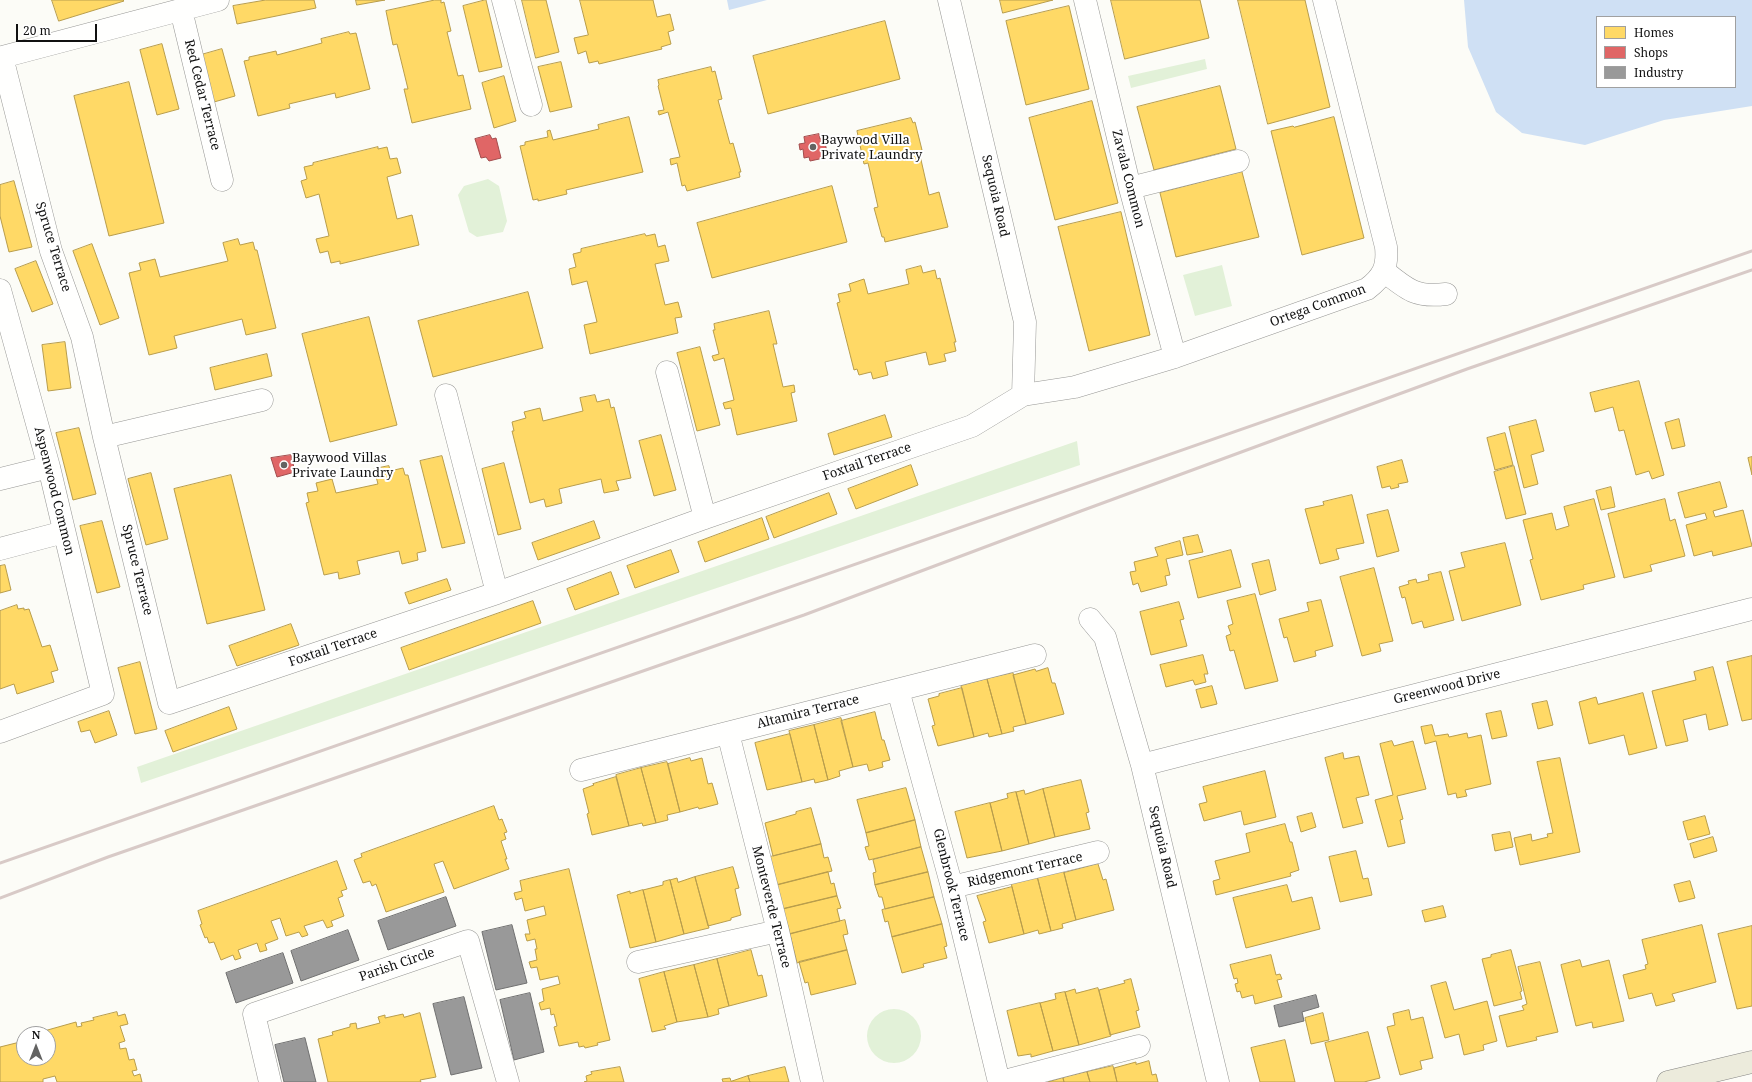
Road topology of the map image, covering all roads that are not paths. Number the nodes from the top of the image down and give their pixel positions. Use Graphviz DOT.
graph roads {
  1 [pos="218,0"];
  2 [pos="503,0"];
  3 [pos="949,0"];
  4 [pos="1085,0"];
  5 [pos="1324,0"];
  6 [pos="181,10"];
  7 [pos="531,105"];
  8 [pos="1238,161"];
  9 [pos="222,180"];
  10 [pos="1130,188"];
  11 [pos="1384,271"];
  12 [pos="0,290"];
  13 [pos="1446,294"];
  14 [pos="1175,357"];
  15 [pos="667,372"];
  16 [pos="446,395"];
  17 [pos="1023,395"];
  18 [pos="262,400"];
  19 [pos="104,437"];
  20 [pos="49,467"];
  21 [pos="0,479"];
  22 [pos="705,518"];
  23 [pos="64,532"];
  24 [pos="0,549"];
  25 [pos="497,593"];
  26 [pos="1752,609"];
  27 [pos="1090,619"];
  28 [pos="1035,656"];
  29 [pos="898,690"];
  30 [pos="169,703"];
  31 [pos="0,732"];
  32 [pos="728,733"];
  33 [pos="1142,765"];
  34 [pos="582,770"];
  35 [pos="1098,852"];
  36 [pos="952,887"];
  37 [pos="778,931"];
  38 [pos="638,962"];
  39 [pos="1139,1046"];
  40 [pos="1752,1062"];
  41 [pos="270,1082"];
  42 [pos="508,1082"];
  43 [pos="812,1082"];
  44 [pos="1000,1082"];
  45 [pos="1218,1082"];
  46 [pos="1668,1082"];
  1 -- 6 [label="street"];
  2 -- 7 [label="street"];
  3 -- 17 [label="street, Sequoia Road"];
  4 -- 10 [label="street, Zavala Common"];
  5 -- 11 [label="street"];
  6 -- 9 [label="street, Red Cedar Terrace"];
  6 -- 19 [label="street, Spruce Terrace"];
  8 -- 10 [label="street"];
  10 -- 14 [label="street, Zavala Common"];
  11 -- 13 [label="street"];
  11 -- 14 [label="street, Ortega Common"];
  12 -- 20 [label="street, Aspenwood Common"];
  14 -- 17 [label="street, Ortega Common"];
  15 -- 22 [label="street"];
  16 -- 25 [label="street"];
  17 -- 22 [label="street, Foxtail Terrace"];
  18 -- 19 [label="street"];
  19 -- 30 [label="street, Spruce Terrace"];
  20 -- 21 [label="street"];
  20 -- 23 [label="street, Aspenwood Common"];
  22 -- 25 [label="street, Foxtail Terrace"];
  23 -- 24 [label="street"];
  23 -- 31 [label="street, Aspenwood Common"];
  25 -- 30 [label="street, Foxtail Terrace"];
  26 -- 33 [label="street, Greenwood Drive"];
  27 -- 33 [label="street, Sequoia Road"];
  28 -- 29 [label="street, Altamira Terrace"];
  29 -- 32 [label="street, Altamira Terrace"];
  29 -- 36 [label="street, Glenbrook Terrace"];
  32 -- 34 [label="street, Altamira Terrace"];
  32 -- 37 [label="street, Monteverde Terrace"];
  33 -- 45 [label="street, Sequoia Road"];
  35 -- 36 [label="street, Ridgemont Terrace"];
  36 -- 44 [label="street, Glenbrook Terrace"];
  37 -- 38 [label="street"];
  37 -- 43 [label="street, Monteverde Terrace"];
  39 -- 44 [label="street"];
  40 -- 46 [label="main road"];
  41 -- 42 [label="street, Parish Circle"];
}
